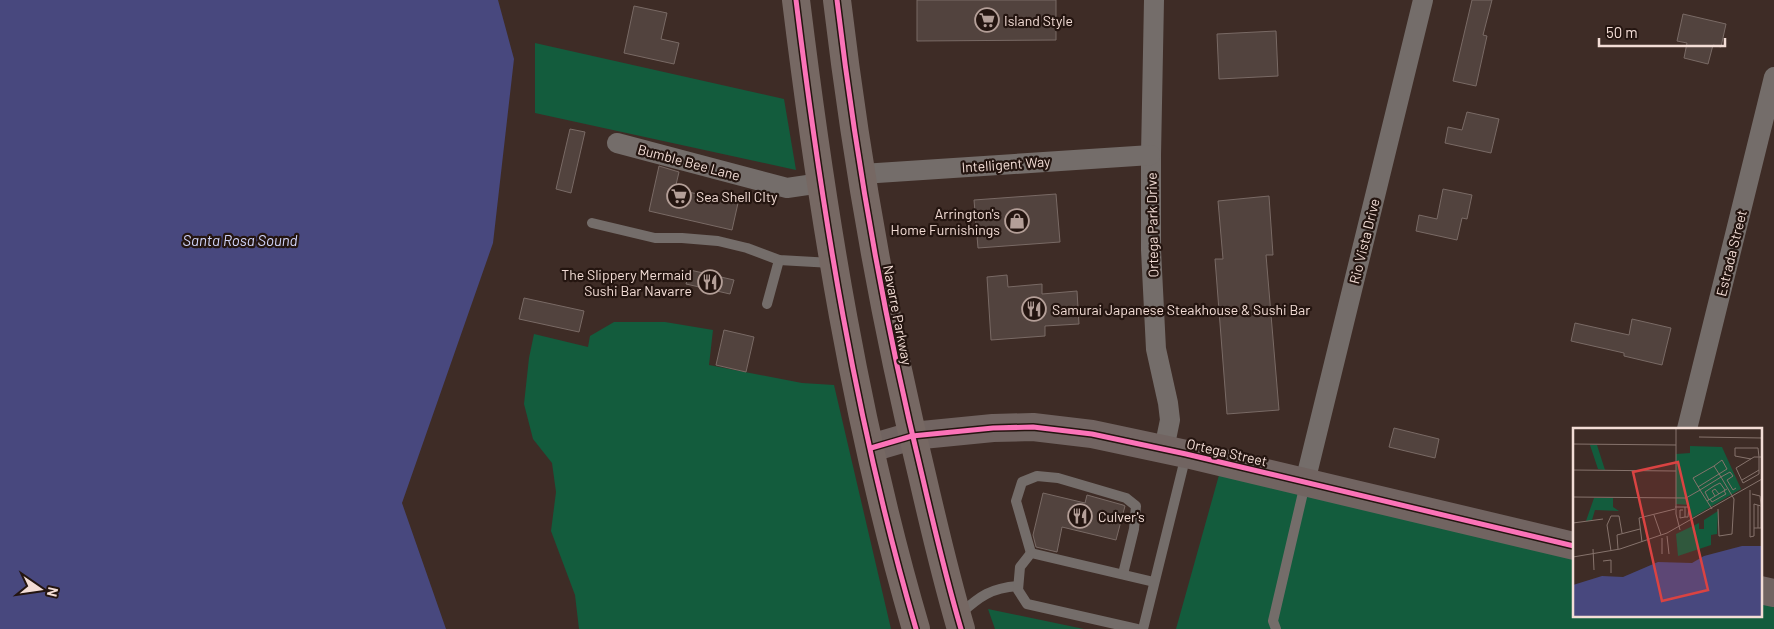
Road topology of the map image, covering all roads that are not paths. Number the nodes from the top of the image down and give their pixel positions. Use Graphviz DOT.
graph roads {
  1 [pos="796,0"];
  2 [pos="837,0"];
  3 [pos="1154,0"];
  4 [pos="1424,0"];
  5 [pos="1774,77"];
  6 [pos="617,143"];
  7 [pos="1151,155"];
  8 [pos="862,174"];
  9 [pos="821,183"];
  10 [pos="592,223"];
  11 [pos="779,260"];
  12 [pos="833,263"];
  13 [pos="767,304"];
  14 [pos="1688,428"];
  15 [pos="912,436"];
  16 [pos="871,448"];
  17 [pos="1175,451"];
  18 [pos="1306,482"];
  19 [pos="1573,546"];
  20 [pos="1030,553"];
  21 [pos="1123,574"];
  22 [pos="1154,582"];
  23 [pos="1018,586"];
  24 [pos="959,623"];
  25 [pos="916,629"];
  26 [pos="1138,629"];
  27 [pos="1142,629"];
  28 [pos="1276,629"];
  1 -- 9 [label="highway"];
  2 -- 8 [label="highway, Navarre Parkway"];
  3 -- 7 [label="street, Ortega Park Drive"];
  4 -- 18 [label="street, Rio Vista Drive"];
  5 -- 14 [label="street, Estrada Street"];
  6 -- 9 [label="street, Bumble Bee Lane"];
  7 -- 8 [label="street, Intelligent Way"];
  7 -- 17 [label="street, Ortega Park Drive"];
  8 -- 15 [label="highway, Navarre Parkway"];
  9 -- 12 [label="highway"];
  10 -- 11 [label="lane"];
  11 -- 12 [label="lane"];
  11 -- 13 [label="lane"];
  12 -- 16 [label="highway"];
  15 -- 16 [label="street, Ortega Street"];
  15 -- 17 [label="street, Ortega Street"];
  15 -- 24 [label="highway, Navarre Parkway"];
  16 -- 25 [label="highway"];
  17 -- 18 [label="street, Ortega Street"];
  17 -- 22 [label="lane"];
  18 -- 19 [label="street, Ortega Street"];
  18 -- 28 [label="lane"];
  20 -- 21 [label="lane"];
  20 -- 21 [label="lane"];
  20 -- 23 [label="lane"];
  21 -- 22 [label="lane"];
  22 -- 27 [label="lane"];
  23 -- 24 [label="lane"];
  23 -- 26 [label="lane"];
}
